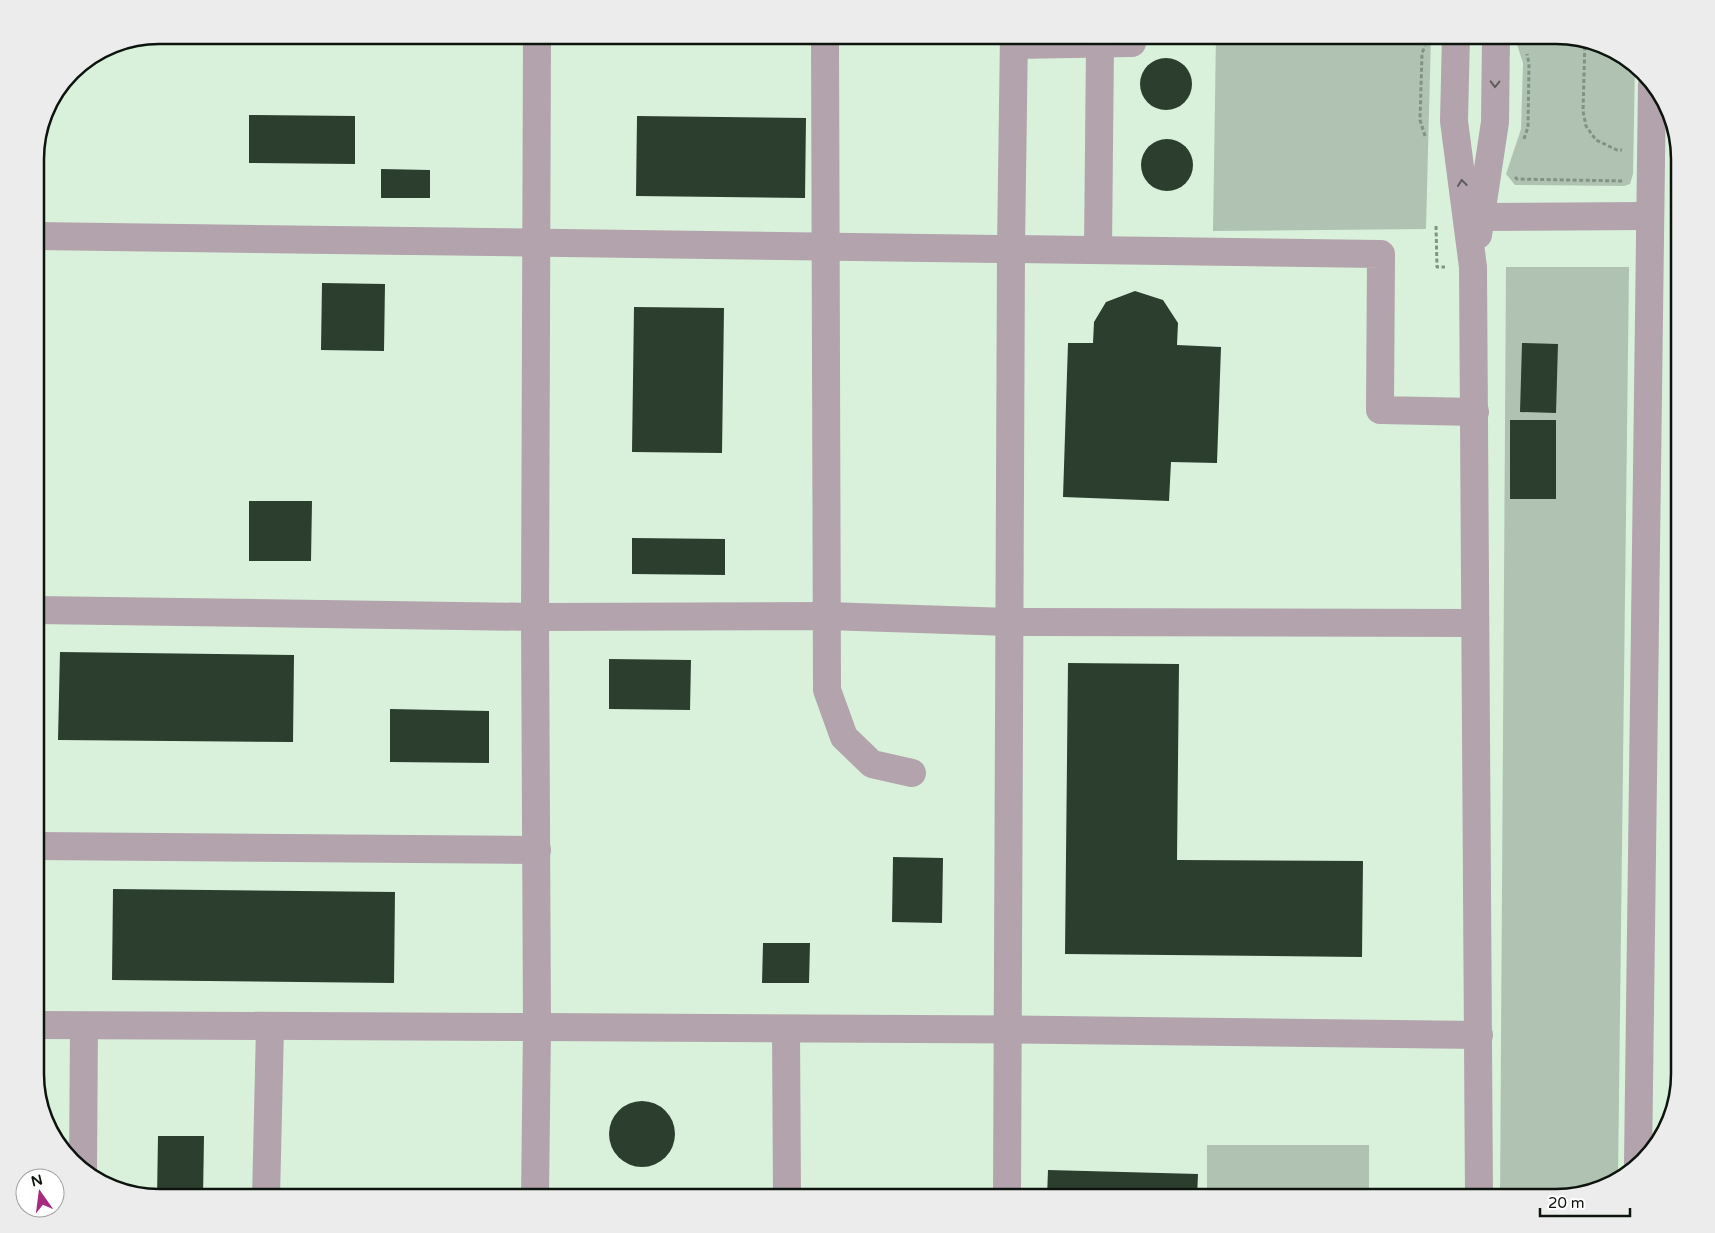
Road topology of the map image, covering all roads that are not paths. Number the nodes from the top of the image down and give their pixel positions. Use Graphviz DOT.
graph roads {
  1 [pos="537,44"];
  2 [pos="825,44"];
  3 [pos="1014,44"];
  4 [pos="1100,44"];
  5 [pos="1456,44"];
  6 [pos="1496,44"];
  7 [pos="1652,95"];
  8 [pos="1481,216"];
  9 [pos="1650,216"];
  10 [pos="44,236"];
  11 [pos="537,242"];
  12 [pos="826,245"];
  13 [pos="1011,248"];
  14 [pos="1098,249"];
  15 [pos="1473,267"];
  16 [pos="1475,412"];
  17 [pos="44,610"];
  18 [pos="535,616"];
  19 [pos="828,616"];
  20 [pos="1009,622"];
  21 [pos="1474,623"];
  22 [pos="912,773"];
  23 [pos="44,846"];
  24 [pos="536,850"];
  25 [pos="44,1025"];
  26 [pos="84,1026"];
  27 [pos="537,1027"];
  28 [pos="270,1028"];
  29 [pos="786,1029"];
  30 [pos="1007,1030"];
  31 [pos="1479,1035"];
  32 [pos="1638,1155"];
  33 [pos="83,1161"];
  34 [pos="266,1189"];
  35 [pos="535,1189"];
  36 [pos="787,1189"];
  37 [pos="1007,1189"];
  38 [pos="1479,1189"];
  1 -- 11 [label="street"];
  2 -- 12 [label="street"];
  3 -- 13 [label="street"];
  4 -- 14 [label="street"];
  15 -- 5 [label="street, one-way"];
  6 -- 8 [label="street, one-way"];
  7 -- 9 [label="street"];
  8 -- 9 [label="street"];
  8 -- 15 [label="street"];
  9 -- 32 [label="street"];
  10 -- 11 [label="street"];
  11 -- 12 [label="street"];
  11 -- 18 [label="street"];
  12 -- 13 [label="street"];
  12 -- 19 [label="street"];
  13 -- 14 [label="street"];
  13 -- 20 [label="street"];
  14 -- 16 [label="street"];
  15 -- 16 [label="street"];
  16 -- 21 [label="street"];
  17 -- 18 [label="street"];
  18 -- 19 [label="street"];
  18 -- 24 [label="street"];
  19 -- 20 [label="street"];
  19 -- 22 [label="street"];
  20 -- 21 [label="street"];
  20 -- 30 [label="street"];
  21 -- 31 [label="street"];
  23 -- 24 [label="street"];
  24 -- 27 [label="street"];
  25 -- 26 [label="street"];
  26 -- 28 [label="street"];
  26 -- 33 [label="street"];
  27 -- 28 [label="street"];
  27 -- 29 [label="street"];
  27 -- 35 [label="street"];
  28 -- 34 [label="street"];
  29 -- 30 [label="street"];
  29 -- 36 [label="street"];
  30 -- 31 [label="street"];
  30 -- 37 [label="street"];
  31 -- 38 [label="street"];
}
